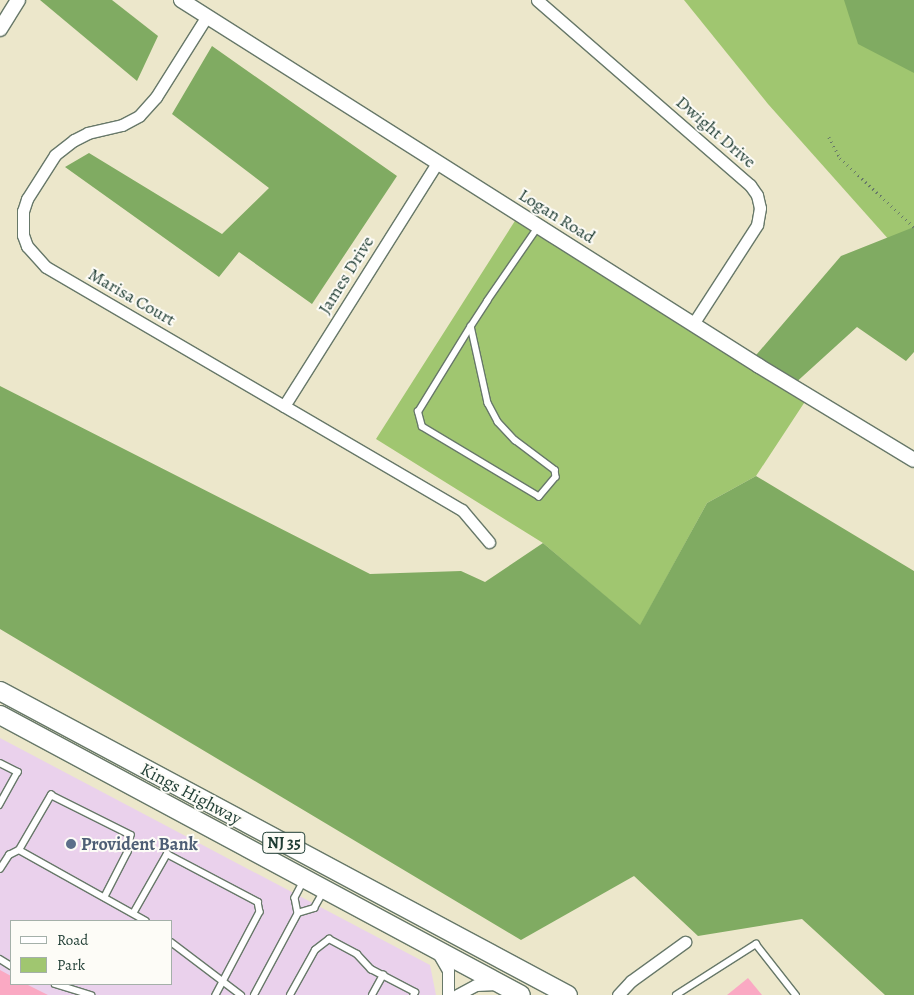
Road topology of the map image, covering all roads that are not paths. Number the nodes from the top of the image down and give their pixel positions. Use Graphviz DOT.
graph roads {
  1 [pos="18,0"];
  2 [pos="181,0"];
  3 [pos="537,0"];
  4 [pos="207,16"];
  5 [pos="0,29"];
  6 [pos="437,163"];
  7 [pos="538,226"];
  8 [pos="693,324"];
  9 [pos="471,326"];
  10 [pos="284,406"];
  11 [pos="914,460"];
  12 [pos="489,542"];
  13 [pos="0,682"];
  14 [pos="0,691"];
  15 [pos="38,712"];
  16 [pos="0,714"];
  17 [pos="0,763"];
  18 [pos="0,805"];
  19 [pos="19,850"];
  20 [pos="0,869"];
  21 [pos="305,880"];
  22 [pos="325,890"];
  23 [pos="105,897"];
  24 [pos="134,912"];
  25 [pos="298,913"];
  26 [pos="145,920"];
  27 [pos="685,942"];
  28 [pos="172,943"];
  29 [pos="433,948"];
  30 [pos="383,975"];
  31 [pos="223,983"];
  32 [pos="499,984"];
  33 [pos="58,985"];
  34 [pos="91,995"];
  35 [pos="216,995"];
  36 [pos="241,995"];
  37 [pos="254,995"];
  38 [pos="290,995"];
  39 [pos="372,995"];
  40 [pos="414,995"];
  41 [pos="448,995"];
  42 [pos="457,995"];
  43 [pos="521,995"];
  44 [pos="568,995"];
  45 [pos="618,995"];
  46 [pos="676,995"];
  47 [pos="796,995"];
  1 -- 5 [label="street"];
  2 -- 4 [label="street, Logan Road"];
  3 -- 8 [label="street, Dwight Drive"];
  4 -- 6 [label="street, Logan Road"];
  4 -- 10 [label="street, Marisa Court"];
  6 -- 7 [label="street, Logan Road"];
  6 -- 10 [label="street, James Drive"];
  7 -- 8 [label="street, Logan Road"];
  7 -- 9 [label="lane"];
  8 -- 11 [label="street, Logan Road"];
  9 -- 9 [label="lane"];
  10 -- 12 [label="street, Marisa Court"];
  13 -- 15 [label="main road"];
  14 -- 15 [label="main road, Kings Highway / NJ 35"];
  15 -- 44 [label="main road, Kings Highway / NJ 35"];
  16 -- 21 [label="main road, Kings Highway / NJ 35"];
  17 -- 18 [label="lane"];
  19 -- 20 [label="lane"];
  19 -- 23 [label="lane"];
  19 -- 23 [label="lane"];
  21 -- 22 [label="main road, Kings Highway / NJ 35"];
  21 -- 25 [label="lane"];
  22 -- 25 [label="lane"];
  22 -- 29 [label="main road, Kings Highway / NJ 35"];
  23 -- 24 [label="lane"];
  24 -- 26 [label="lane"];
  24 -- 31 [label="lane"];
  25 -- 37 [label="lane"];
  27 -- 45 [label="street"];
  28 -- 31 [label="lane"];
  29 -- 32 [label="main road, Kings Highway / NJ 35"];
  29 -- 41 [label="street"];
  30 -- 38 [label="lane"];
  30 -- 39 [label="lane"];
  30 -- 40 [label="lane"];
  31 -- 35 [label="lane"];
  31 -- 36 [label="lane"];
  32 -- 42 [label="street"];
  32 -- 43 [label="main road, Kings Highway / NJ 35"];
  33 -- 34 [label="lane"];
  46 -- 47 [label="lane"];
}
